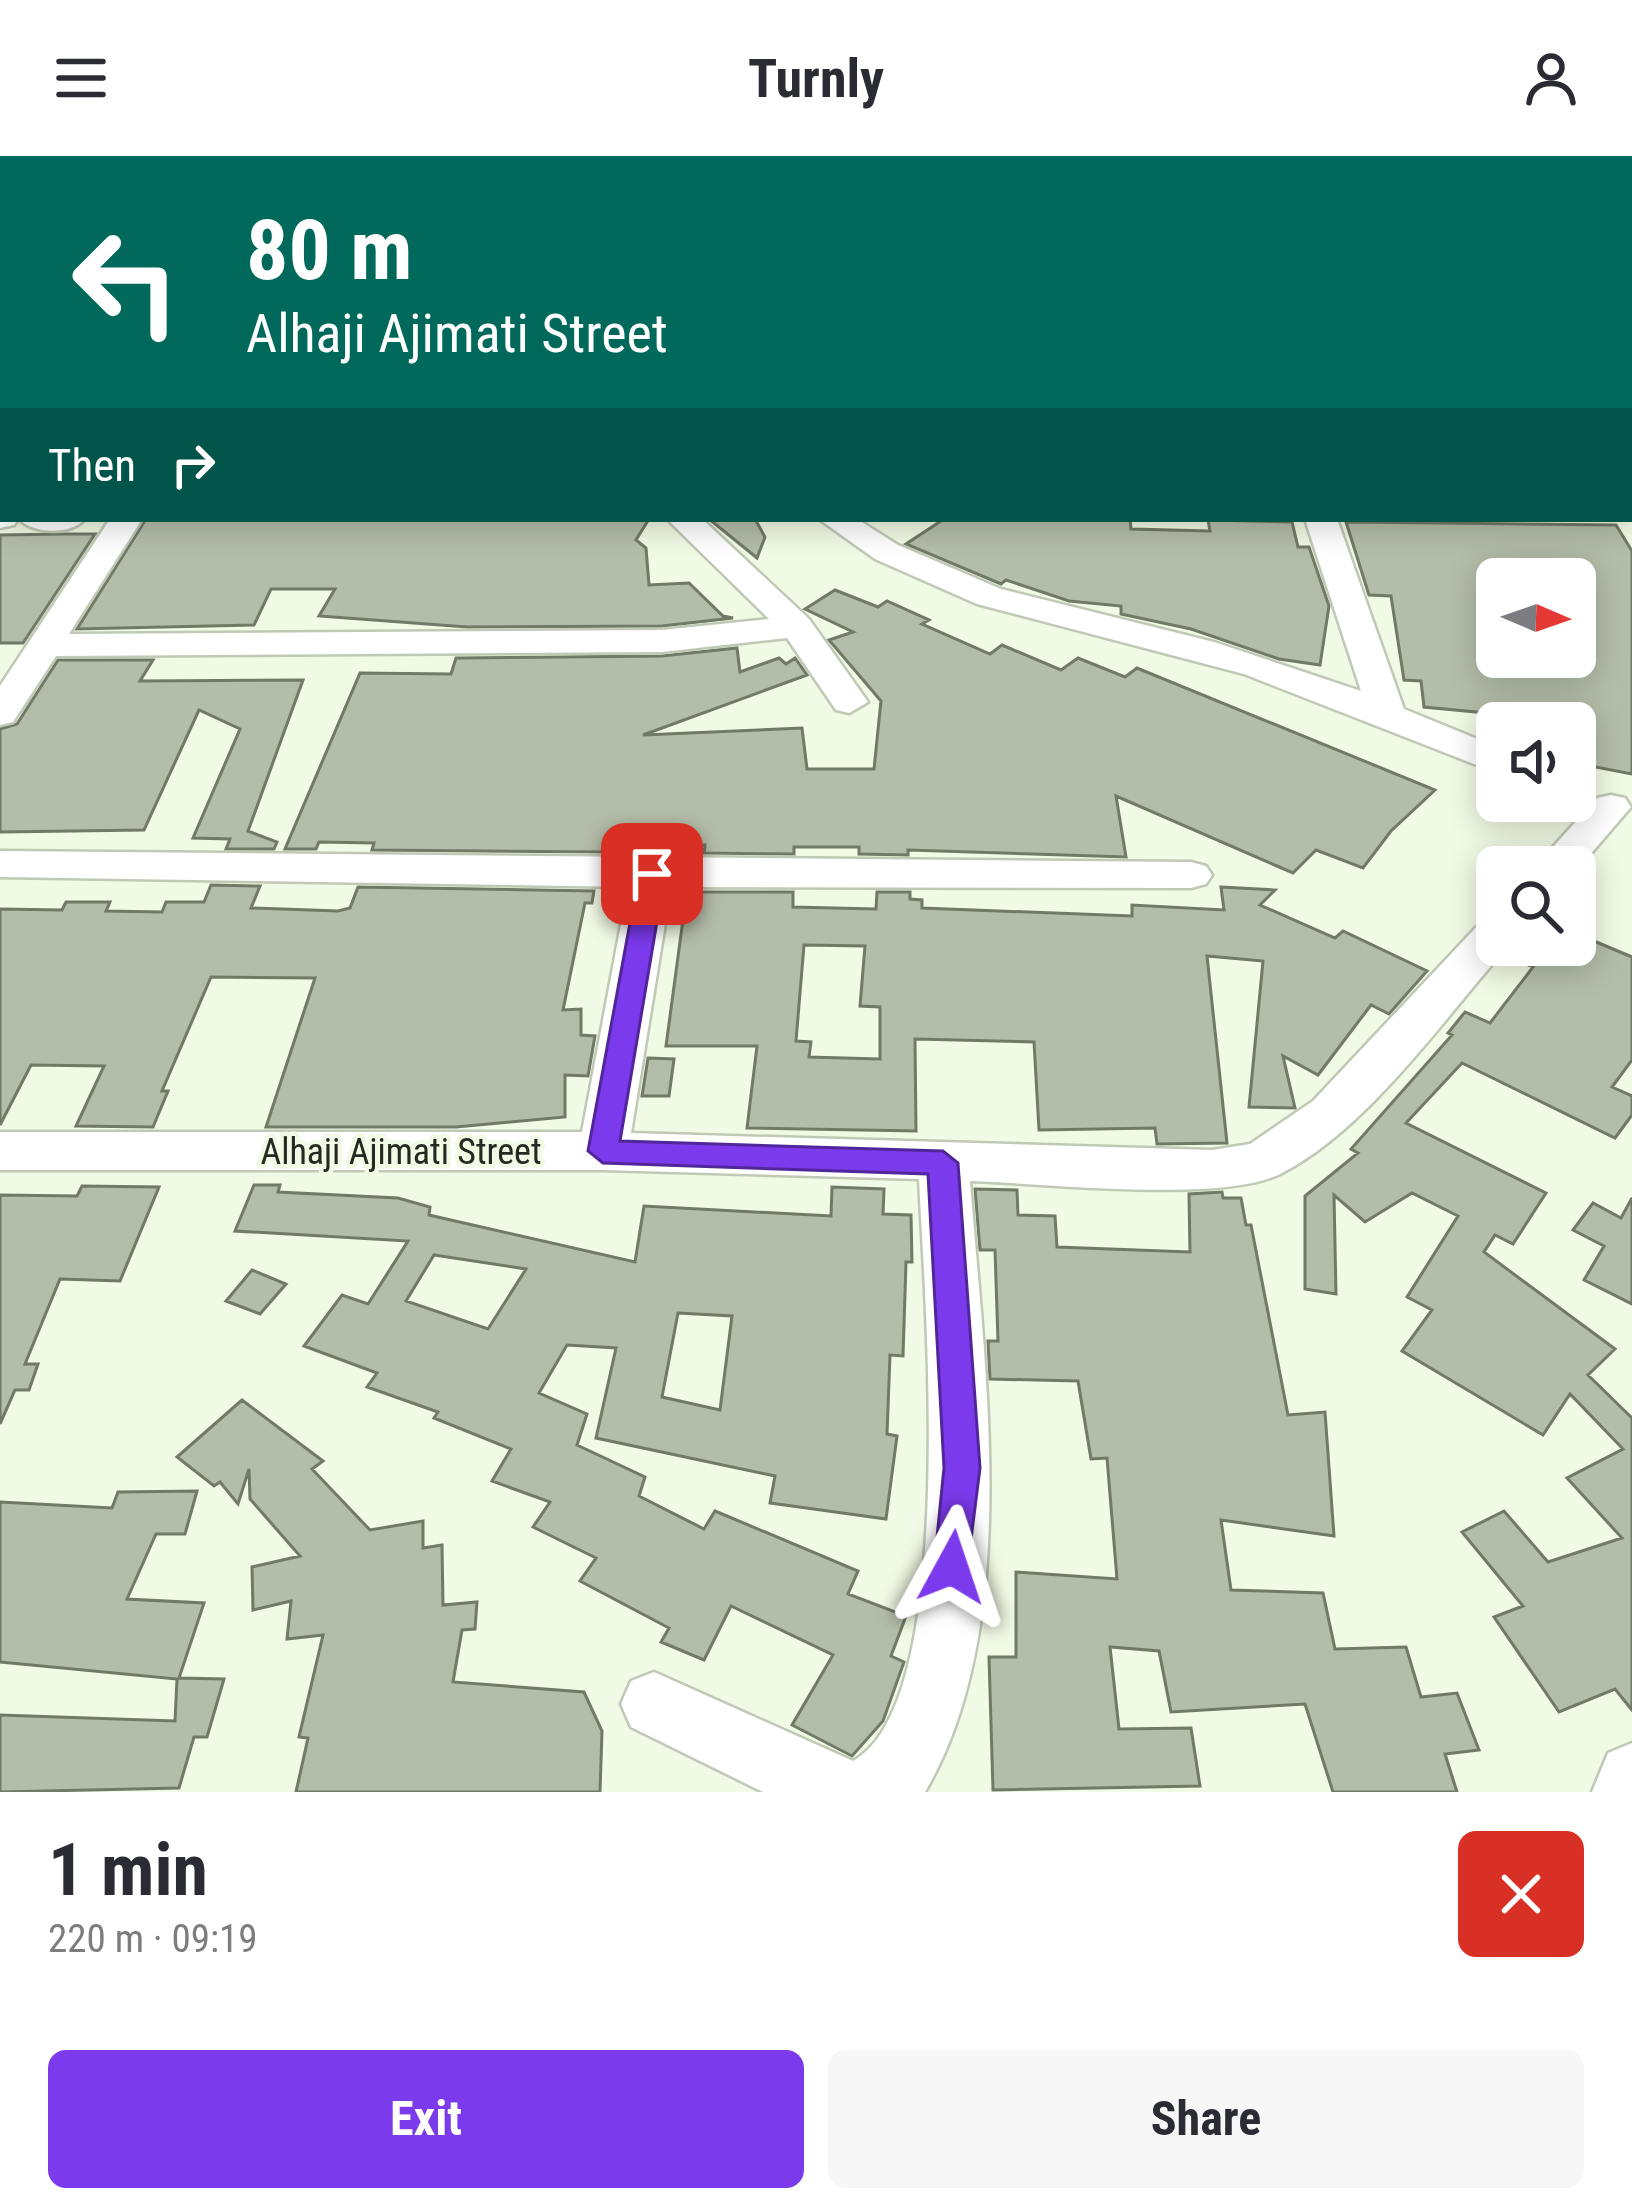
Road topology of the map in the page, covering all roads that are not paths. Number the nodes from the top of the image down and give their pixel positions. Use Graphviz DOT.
graph roads {
  1 [pos="124,522"];
  2 [pos="686,522"];
  3 [pos="840,522"];
  4 [pos="1322,522"];
  5 [pos="797,626"];
  6 [pos="42,646"];
  7 [pos="849,702"];
  8 [pos="0,714"];
  9 [pos="1388,716"];
  10 [pos="1476,752"];
  11 [pos="1606,805"];
  12 [pos="1573,846"];
  13 [pos="0,864"];
  14 [pos="652,874"];
  15 [pos="1191,875"];
  16 [pos="1476,954"];
  17 [pos="0,1150"];
  18 [pos="603,1151"];
  19 [pos="943,1163"];
  20 [pos="654,1704"];
  21 [pos="1632,1777"];
  22 [pos="848,1792"];
  23 [pos="864,1792"];
  24 [pos="1626,1792"];
  1 -- 6 [label="street"];
  2 -- 5 [label="street"];
  3 -- 9 [label="street"];
  4 -- 9 [label="street"];
  5 -- 6 [label="street"];
  5 -- 7 [label="street"];
  6 -- 8 [label="street"];
  9 -- 10 [label="street"];
  11 -- 12 [label="street"];
  13 -- 14 [label="street"];
  14 -- 15 [label="street"];
  14 -- 18 [label="street"];
  16 -- 19 [label="street, Alhaji Ajimati Street"];
  17 -- 18 [label="street, Alhaji Ajimati Street"];
  18 -- 19 [label="street, Alhaji Ajimati Street"];
  19 -- 23 [label="street"];
  20 -- 22 [label="street"];
  21 -- 24 [label="street"];
}
